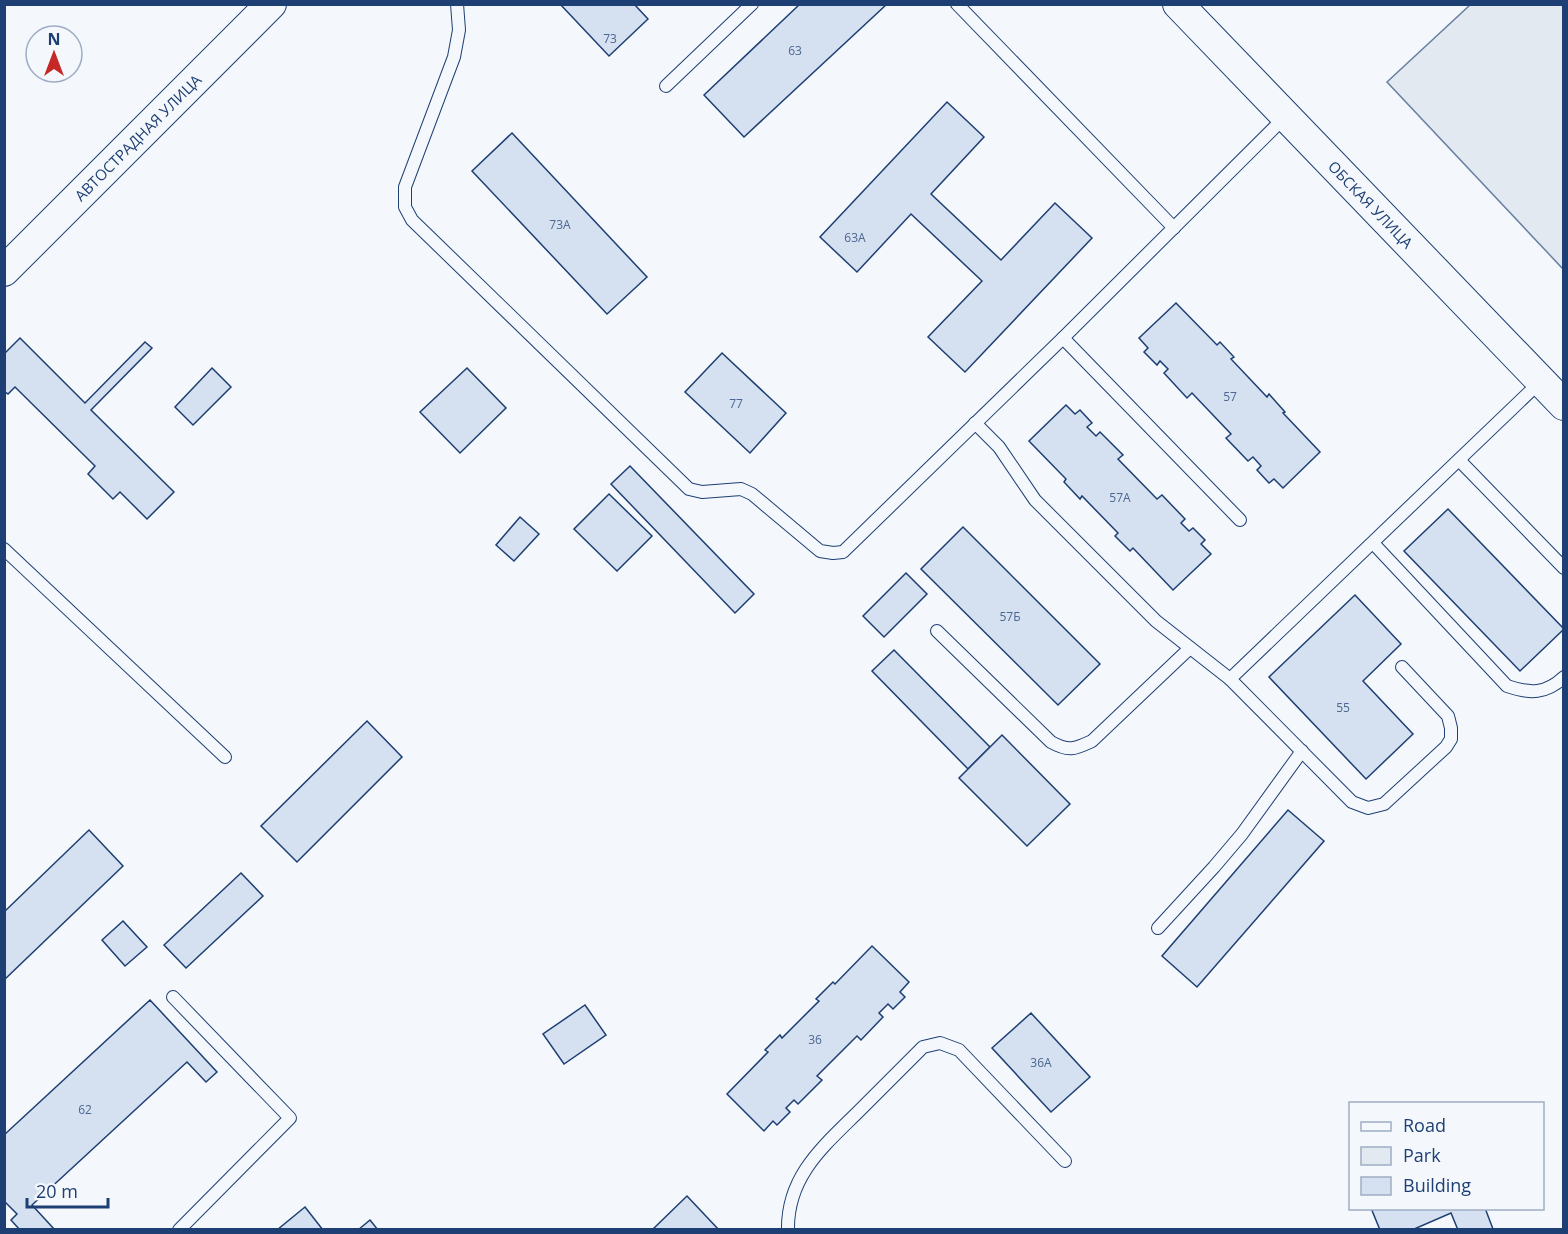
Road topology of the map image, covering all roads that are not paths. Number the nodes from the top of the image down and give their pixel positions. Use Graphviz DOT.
graph roads {
  1 [pos="270,4"];
  2 [pos="457,4"];
  3 [pos="752,4"];
  4 [pos="957,4"];
  5 [pos="1178,4"];
  6 [pos="666,86"];
  7 [pos="1286,117"];
  8 [pos="1174,228"];
  9 [pos="4,270"];
  10 [pos="1063,338"];
  11 [pos="1541,381"];
  12 [pos="1563,405"];
  13 [pos="975,423"];
  14 [pos="1460,460"];
  15 [pos="1240,520"];
  16 [pos="1373,543"];
  17 [pos="4,549"];
  18 [pos="1563,568"];
  19 [pos="937,631"];
  20 [pos="1190,648"];
  21 [pos="1402,667"];
  22 [pos="1563,677"];
  23 [pos="1230,679"];
  24 [pos="1302,751"];
  25 [pos="225,757"];
  26 [pos="1158,928"];
  27 [pos="173,997"];
  28 [pos="1065,1161"];
  29 [pos="179,1230"];
  30 [pos="788,1230"];
  1 -- 9 [label="street, АВТОСТРАДНАЯ УЛИЦА"];
  2 -- 13 [label="lane"];
  3 -- 6 [label="lane"];
  4 -- 8 [label="lane"];
  5 -- 7 [label="street, ОБСКАЯ УЛИЦА"];
  7 -- 8 [label="lane"];
  7 -- 11 [label="street, ОБСКАЯ УЛИЦА"];
  8 -- 10 [label="lane"];
  10 -- 13 [label="lane"];
  10 -- 15 [label="lane"];
  11 -- 12 [label="street, ОБСКАЯ УЛИЦА"];
  11 -- 14 [label="lane"];
  13 -- 20 [label="lane"];
  14 -- 16 [label="lane"];
  14 -- 18 [label="lane"];
  16 -- 22 [label="lane"];
  16 -- 23 [label="lane"];
  17 -- 25 [label="lane"];
  19 -- 20 [label="lane"];
  20 -- 23 [label="lane"];
  21 -- 24 [label="lane"];
  23 -- 24 [label="lane"];
  24 -- 26 [label="lane"];
  27 -- 29 [label="lane"];
  28 -- 30 [label="lane"];
}
